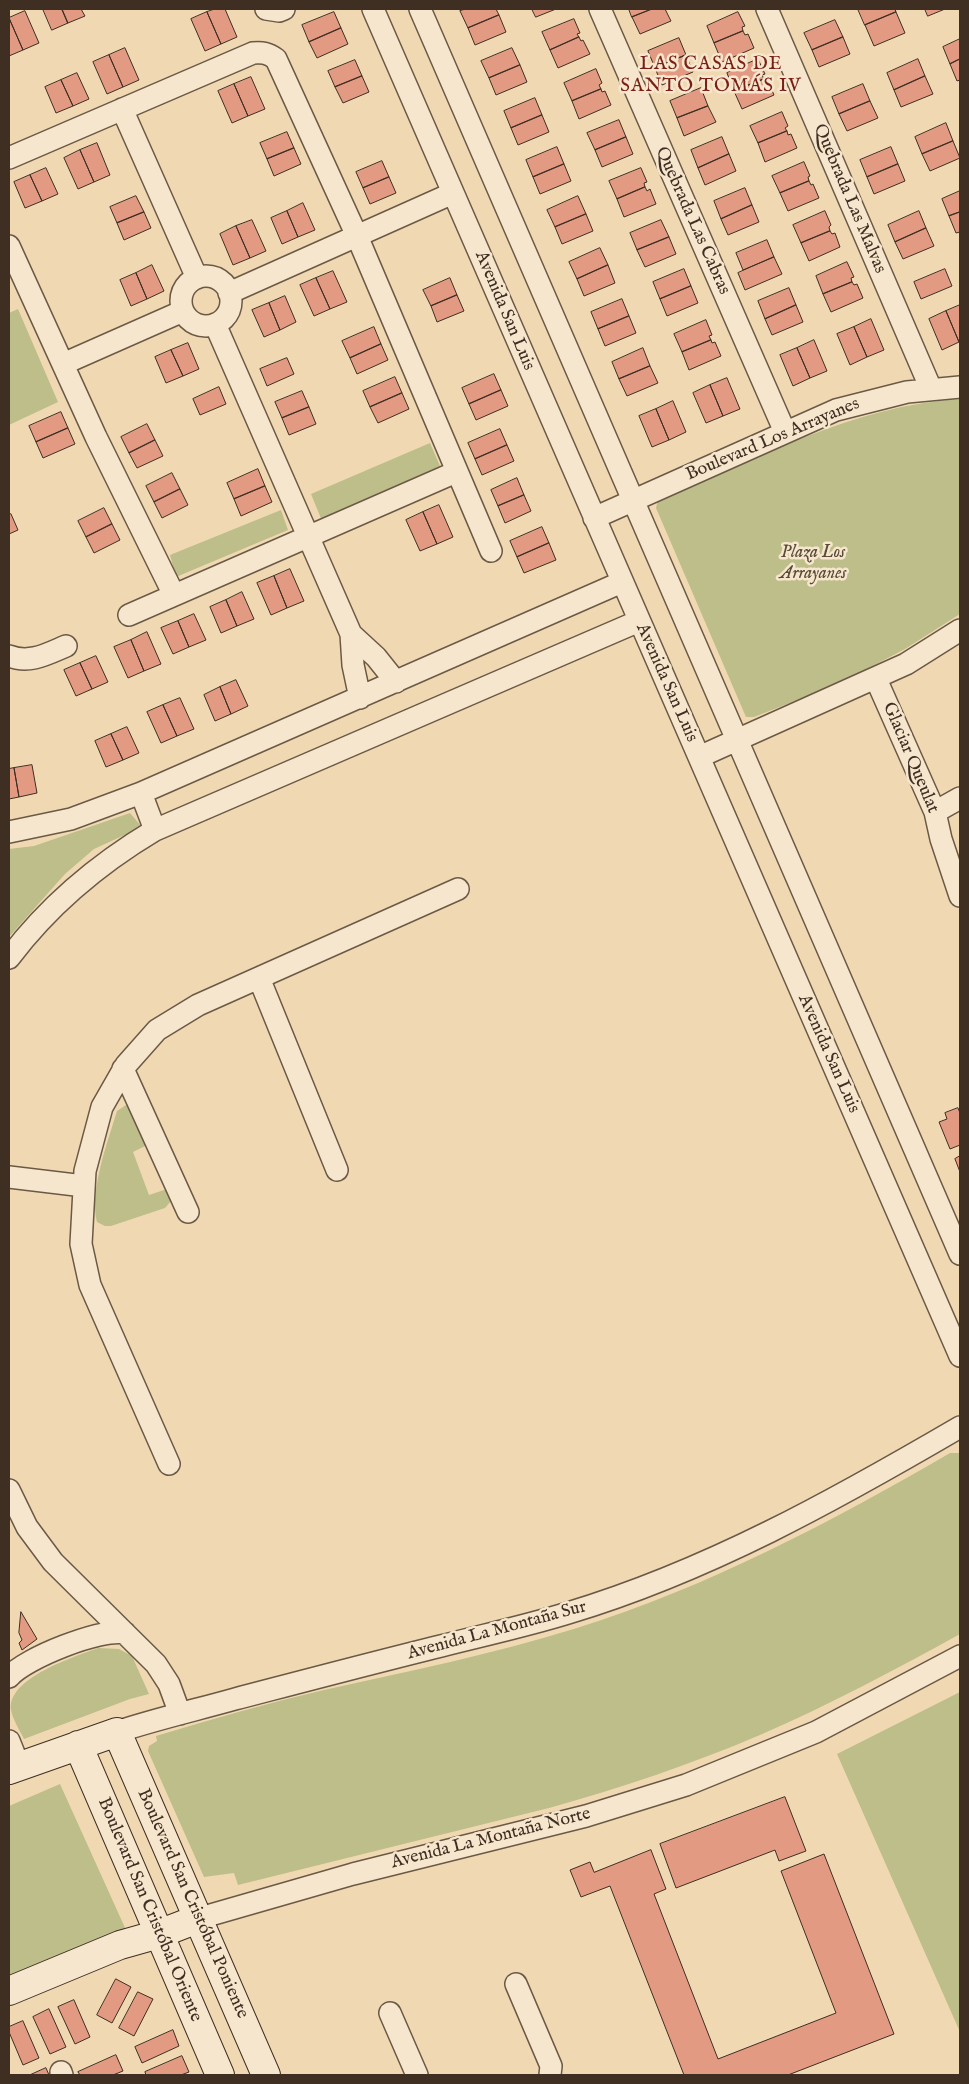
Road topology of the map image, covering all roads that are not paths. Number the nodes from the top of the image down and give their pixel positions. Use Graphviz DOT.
graph roads {
  1 [pos="266,9"];
  2 [pos="284,9"];
  3 [pos="373,9"];
  4 [pos="420,9"];
  5 [pos="600,9"];
  6 [pos="767,9"];
  7 [pos="122,110"];
  8 [pos="9,158"];
  9 [pos="453,194"];
  10 [pos="357,236"];
  11 [pos="9,246"];
  12 [pos="197,278"];
  13 [pos="229,293"];
  14 [pos="183,311"];
  15 [pos="215,324"];
  16 [pos="63,364"];
  17 [pos="960,387"];
  18 [pos="931,389"];
  19 [pos="785,432"];
  20 [pos="456,472"];
  21 [pos="633,500"];
  22 [pos="594,518"];
  23 [pos="308,536"];
  24 [pos="491,551"];
  25 [pos="622,582"];
  26 [pos="174,595"];
  27 [pos="129,615"];
  28 [pos="639,621"];
  29 [pos="960,630"];
  30 [pos="351,634"];
  31 [pos="66,646"];
  32 [pos="9,656"];
  33 [pos="876,678"];
  34 [pos="396,682"];
  35 [pos="360,698"];
  36 [pos="737,740"];
  37 [pos="698,757"];
  38 [pos="140,793"];
  39 [pos="960,798"];
  40 [pos="935,812"];
  41 [pos="155,830"];
  42 [pos="9,832"];
  43 [pos="458,889"];
  44 [pos="960,896"];
  45 [pos="9,958"];
  46 [pos="259,978"];
  47 [pos="124,1069"];
  48 [pos="336,1170"];
  49 [pos="9,1177"];
  50 [pos="84,1186"];
  51 [pos="188,1212"];
  52 [pos="960,1254"];
  53 [pos="960,1356"];
  54 [pos="960,1427"];
  55 [pos="169,1464"];
  56 [pos="9,1490"];
  57 [pos="125,1633"];
  58 [pos="960,1656"];
  59 [pos="9,1677"];
  60 [pos="180,1714"];
  61 [pos="117,1732"];
  62 [pos="9,1741"];
  63 [pos="78,1745"];
  64 [pos="14,1768"];
  65 [pos="200,1918"];
  66 [pos="159,1934"];
  67 [pos="516,1984"];
  68 [pos="9,1991"];
  69 [pos="390,2013"];
  70 [pos="220,2075"];
  71 [pos="266,2075"];
  72 [pos="418,2075"];
  73 [pos="550,2075"];
  1 -- 2 [label="street"];
  3 -- 9 [label="street, Avenida San Luis"];
  4 -- 21 [label="street"];
  5 -- 19 [label="street, Quebrada Las Cabras"];
  6 -- 18 [label="street, Quebrada Las Malvas"];
  7 -- 8 [label="street"];
  7 -- 10 [label="street"];
  7 -- 12 [label="street"];
  9 -- 10 [label="street"];
  9 -- 22 [label="street, Avenida San Luis"];
  10 -- 13 [label="street"];
  10 -- 20 [label="street"];
  11 -- 16 [label="street"];
  12 -- 13 [label="street"];
  12 -- 14 [label="street"];
  13 -- 15 [label="street"];
  14 -- 15 [label="street"];
  14 -- 16 [label="street"];
  15 -- 23 [label="street"];
  16 -- 26 [label="street"];
  17 -- 18 [label="street, Boulevard Los Arrayanes"];
  18 -- 19 [label="street, Boulevard Los Arrayanes"];
  19 -- 21 [label="street, Boulevard Los Arrayanes"];
  20 -- 23 [label="street"];
  20 -- 24 [label="street"];
  21 -- 22 [label="street, Boulevard Los Arrayanes"];
  21 -- 36 [label="street"];
  22 -- 25 [label="street, Avenida San Luis"];
  23 -- 26 [label="street"];
  23 -- 30 [label="street"];
  25 -- 28 [label="street, Avenida San Luis"];
  25 -- 34 [label="street"];
  26 -- 27 [label="street"];
  28 -- 37 [label="street, Avenida San Luis"];
  28 -- 41 [label="street"];
  29 -- 33 [label="street"];
  30 -- 34 [label="street"];
  30 -- 35 [label="street"];
  31 -- 32 [label="street"];
  33 -- 36 [label="street"];
  33 -- 40 [label="street, Glaciar Queulat"];
  34 -- 35 [label="street"];
  35 -- 38 [label="street"];
  36 -- 37 [label="street"];
  36 -- 52 [label="street"];
  37 -- 53 [label="street, Avenida San Luis"];
  38 -- 41 [label="street"];
  38 -- 42 [label="street"];
  39 -- 40 [label="street"];
  40 -- 44 [label="street, Glaciar Queulat"];
  41 -- 45 [label="street"];
  43 -- 46 [label="street"];
  46 -- 47 [label="street"];
  46 -- 48 [label="street"];
  47 -- 50 [label="street"];
  47 -- 51 [label="street"];
  49 -- 50 [label="street"];
  50 -- 55 [label="street"];
  54 -- 60 [label="street, Avenida La Montaña Sur"];
  56 -- 57 [label="street"];
  57 -- 59 [label="street"];
  57 -- 60 [label="street"];
  58 -- 65 [label="street, Avenida La Montaña Norte"];
  60 -- 61 [label="street, Avenida La Montaña Sur"];
  61 -- 63 [label="street, Avenida La Montaña Sur"];
  61 -- 65 [label="street, Boulevard San Cristóbal Poniente"];
  62 -- 64 [label="street"];
  63 -- 64 [label="street, Avenida La Montaña Sur"];
  63 -- 66 [label="street, Boulevard San Cristóbal Oriente"];
  65 -- 66 [label="street, Avenida La Montaña Norte"];
  65 -- 71 [label="street, Boulevard San Cristóbal Poniente"];
  66 -- 68 [label="street, Avenida La Montaña Norte"];
  66 -- 70 [label="street, Boulevard San Cristóbal Oriente"];
  67 -- 73 [label="street"];
  69 -- 72 [label="street"];
}
